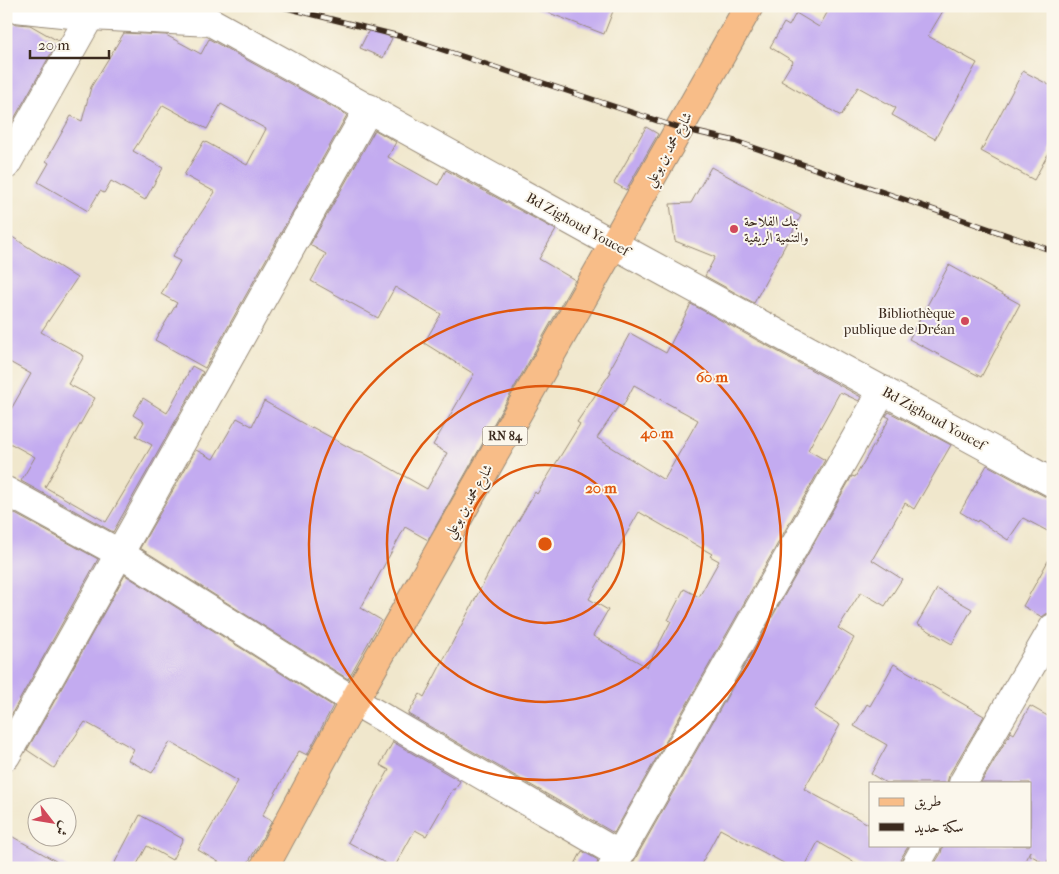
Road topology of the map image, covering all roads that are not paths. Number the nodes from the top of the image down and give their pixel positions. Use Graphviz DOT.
graph roads {
  1 [pos="749,6"];
  2 [pos="6,7"];
  3 [pos="90,16"];
  4 [pos="369,108"];
  5 [pos="6,165"];
  6 [pos="614,244"];
  7 [pos="883,390"];
  8 [pos="1053,483"];
  9 [pos="6,491"];
  10 [pos="120,553"];
  11 [pos="1053,628"];
  12 [pos="354,701"];
  13 [pos="6,756"];
  14 [pos="964,782"];
  15 [pos="926,846"];
  16 [pos="616,861"];
  17 [pos="264,868"];
  18 [pos="914,868"];
  1 -- 6 [label="main road, شارع محمد بن بوعلي / RN 84"];
  2 -- 3 [label="street, Bd Zighoud Youcef"];
  3 -- 4 [label="street, Bd Zighoud Youcef"];
  3 -- 5 [label="street"];
  4 -- 6 [label="street, Bd Zighoud Youcef"];
  4 -- 10 [label="street"];
  6 -- 7 [label="street, Bd Zighoud Youcef"];
  6 -- 12 [label="main road, شارع محمد بن بوعلي / RN 84"];
  7 -- 8 [label="street, Bd Zighoud Youcef"];
  7 -- 16 [label="street"];
  9 -- 10 [label="street"];
  10 -- 12 [label="street"];
  10 -- 13 [label="street"];
  11 -- 14 [label="street"];
  12 -- 16 [label="street"];
  12 -- 17 [label="main road, شارع محمد بن بوعلي / RN 84"];
  15 -- 18 [label="street"];
}
